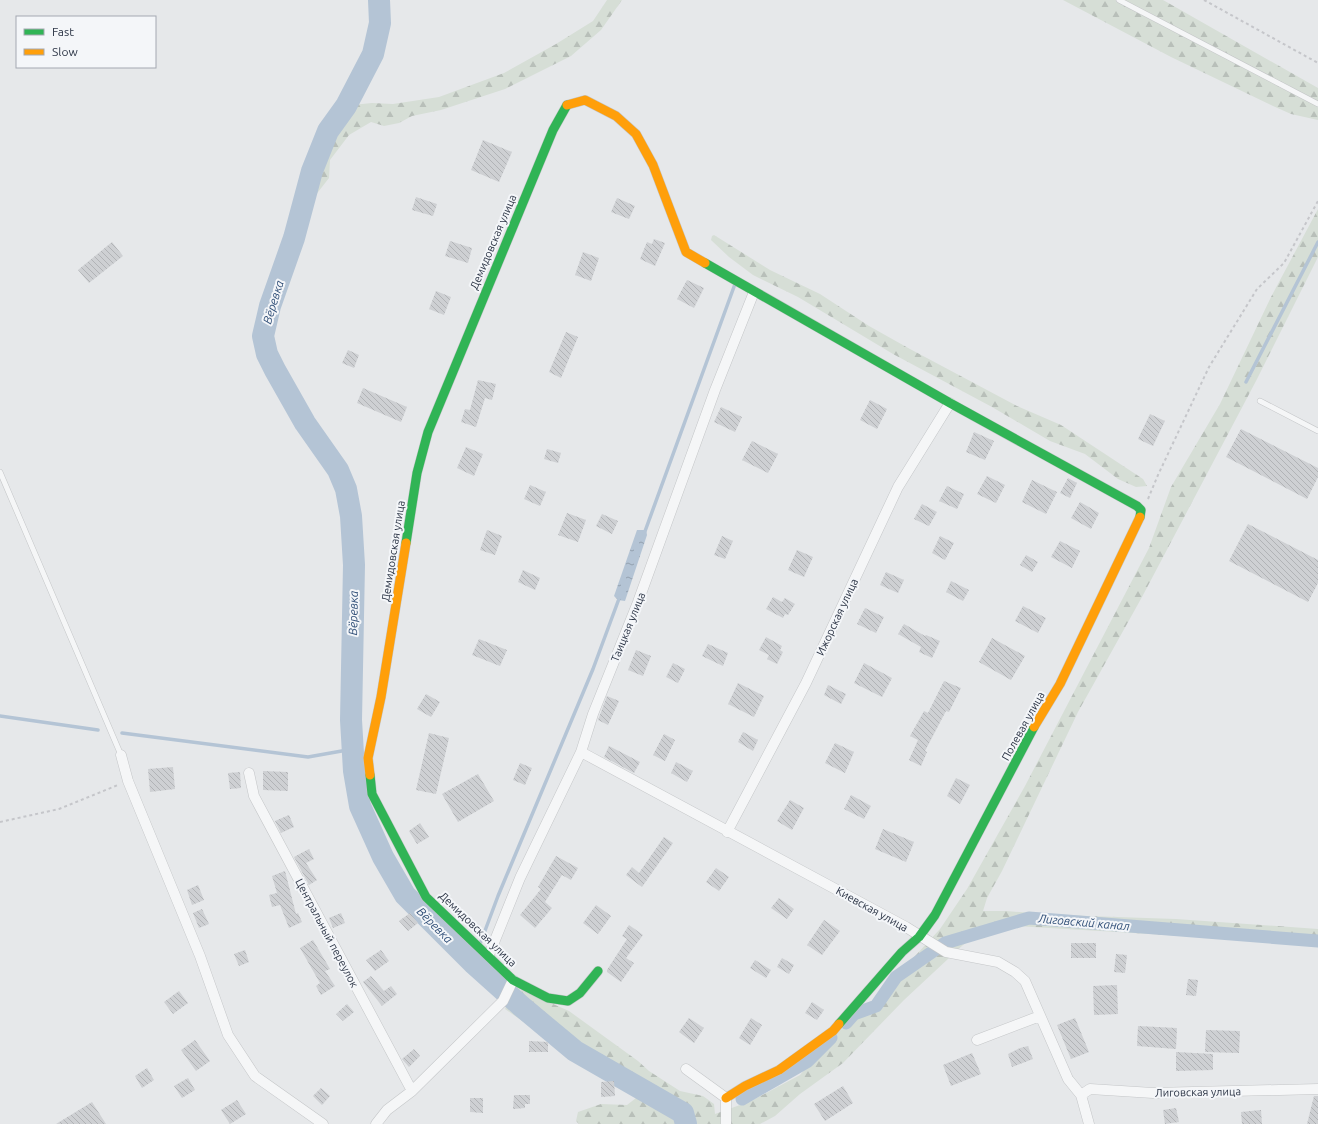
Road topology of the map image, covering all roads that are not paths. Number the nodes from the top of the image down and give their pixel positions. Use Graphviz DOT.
graph roads {
  1 [pos="1119,0"];
  2 [pos="1318,104"];
  3 [pos="754,292"];
  4 [pos="1260,401"];
  5 [pos="950,403"];
  6 [pos="1318,431"];
  7 [pos="0,472"];
  8 [pos="581,752"];
  9 [pos="121,755"];
  10 [pos="249,773"];
  11 [pos="727,832"];
  12 [pos="919,937"];
  13 [pos="489,955"];
  14 [pos="598,972"];
  15 [pos="513,980"];
  16 [pos="1040,1016"];
  17 [pos="977,1040"];
  18 [pos="686,1069"];
  19 [pos="1318,1090"];
  20 [pos="412,1091"];
  21 [pos="1081,1095"];
  22 [pos="726,1098"];
  23 [pos="323,1124"];
  24 [pos="376,1124"];
  25 [pos="726,1124"];
  26 [pos="1089,1124"];
  1 -- 2 [label="lane"];
  3 -- 5 [label="street"];
  3 -- 8 [label="street, Таицкая улица"];
  3 -- 13 [label="street, Демидовская улица"];
  4 -- 6 [label="lane"];
  5 -- 11 [label="street, Ижорская улица"];
  5 -- 12 [label="street, Полевая улица"];
  7 -- 9 [label="lane"];
  8 -- 11 [label="street, Киевская улица"];
  8 -- 13 [label="street, Таицкая улица"];
  9 -- 23 [label="street"];
  10 -- 20 [label="street, Центральный переулок"];
  11 -- 12 [label="street, Киевская улица"];
  12 -- 16 [label="street, Киевская улица"];
  12 -- 22 [label="street, Полевая улица"];
  13 -- 15 [label="street, Демидовская улица"];
  14 -- 15 [label="street, Демидовская улица"];
  15 -- 20 [label="street"];
  16 -- 17 [label="street"];
  16 -- 21 [label="street, Киевская улица"];
  18 -- 22 [label="street"];
  19 -- 21 [label="street, Лиговская улица"];
  20 -- 24 [label="street"];
  21 -- 26 [label="street, Киевская улица"];
  22 -- 25 [label="street"];
}
